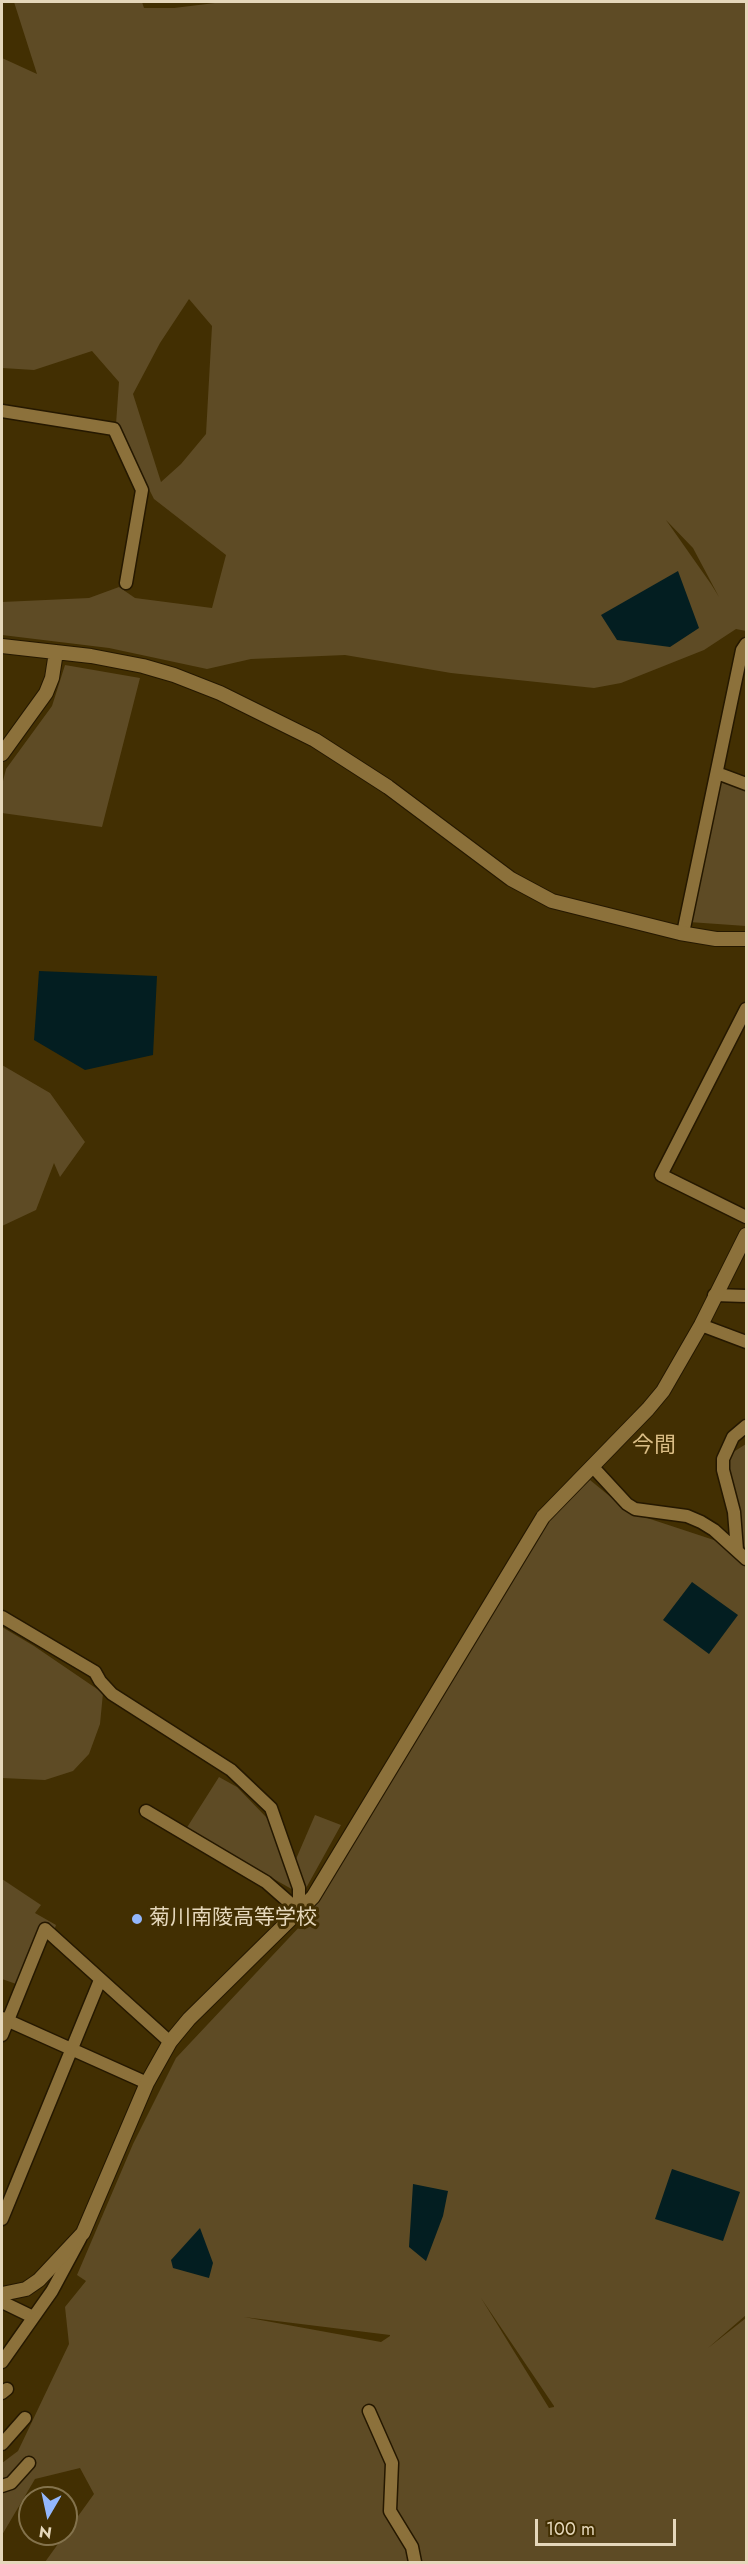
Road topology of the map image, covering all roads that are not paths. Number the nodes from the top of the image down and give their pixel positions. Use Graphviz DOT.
graph roads {
  1 [pos="2,411"];
  2 [pos="126,583"];
  3 [pos="747,644"];
  4 [pos="2,646"];
  5 [pos="56,652"];
  6 [pos="2,754"];
  7 [pos="717,773"];
  8 [pos="747,784"];
  9 [pos="683,933"];
  10 [pos="747,939"];
  11 [pos="747,1009"];
  12 [pos="747,1217"];
  13 [pos="747,1234"];
  14 [pos="714,1295"];
  15 [pos="747,1296"];
  16 [pos="701,1325"];
  17 [pos="747,1342"];
  18 [pos="747,1426"];
  19 [pos="592,1466"];
  20 [pos="742,1555"];
  21 [pos="2,1617"];
  22 [pos="146,1810"];
  23 [pos="299,1911"];
  24 [pos="100,1980"];
  25 [pos="4,2019"];
  26 [pos="2,2035"];
  27 [pos="170,2042"];
  28 [pos="71,2049"];
  29 [pos="147,2083"];
  30 [pos="2,2219"];
  31 [pos="83,2233"];
  32 [pos="2,2294"];
  33 [pos="2,2302"];
  34 [pos="33,2317"];
  35 [pos="2,2362"];
  36 [pos="369,2410"];
  37 [pos="25,2418"];
  38 [pos="2,2444"];
  39 [pos="29,2463"];
  40 [pos="2,2486"];
  41 [pos="415,2562"];
  1 -- 2 [label="street"];
  3 -- 7 [label="street"];
  4 -- 5 [label="street"];
  5 -- 6 [label="street"];
  5 -- 9 [label="street"];
  7 -- 8 [label="street"];
  7 -- 9 [label="street"];
  9 -- 10 [label="street"];
  11 -- 12 [label="street"];
  13 -- 14 [label="street"];
  14 -- 15 [label="street"];
  14 -- 16 [label="street"];
  16 -- 17 [label="street"];
  16 -- 19 [label="street"];
  18 -- 20 [label="street"];
  19 -- 20 [label="street"];
  19 -- 23 [label="street"];
  21 -- 23 [label="street"];
  22 -- 23 [label="street"];
  23 -- 27 [label="street"];
  24 -- 25 [label="street"];
  24 -- 27 [label="street"];
  24 -- 28 [label="street"];
  25 -- 26 [label="street"];
  25 -- 28 [label="street"];
  27 -- 29 [label="street"];
  28 -- 29 [label="street"];
  28 -- 30 [label="street"];
  29 -- 31 [label="street"];
  31 -- 32 [label="street"];
  31 -- 34 [label="street"];
  33 -- 34 [label="street"];
  34 -- 35 [label="street"];
  36 -- 41 [label="street"];
  37 -- 38 [label="street"];
  39 -- 40 [label="street"];
}
